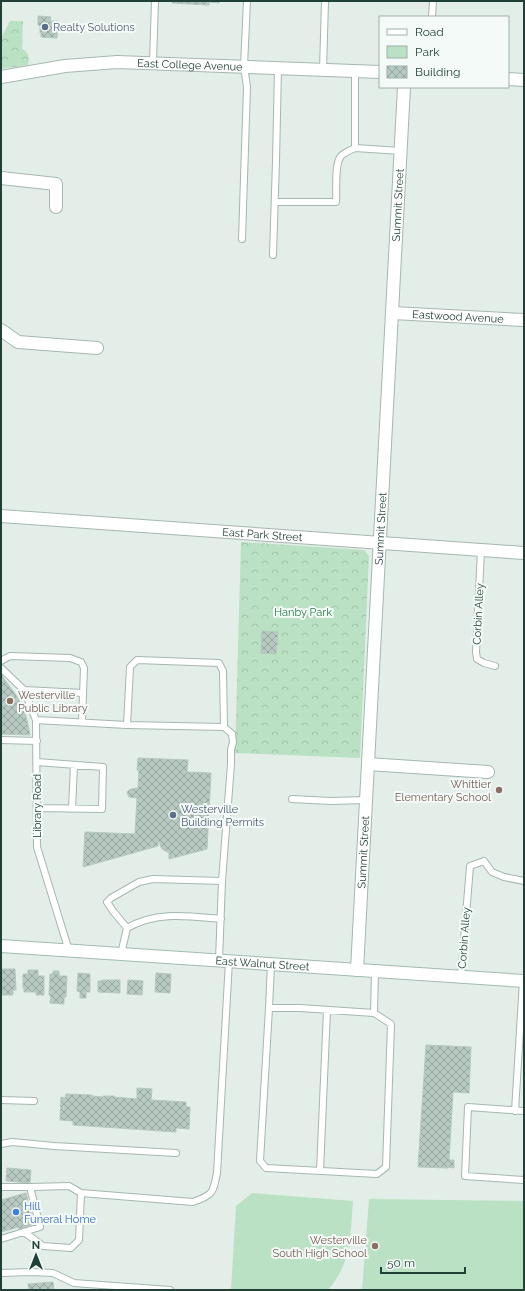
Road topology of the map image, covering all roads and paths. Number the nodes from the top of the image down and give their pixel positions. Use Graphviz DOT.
graph roads {
  1 [pos="155,1"];
  2 [pos="247,1"];
  3 [pos="325,1"];
  4 [pos="433,1"];
  5 [pos="432,16"];
  6 [pos="153,62"];
  7 [pos="244,66"];
  8 [pos="278,68"];
  9 [pos="323,70"];
  10 [pos="355,71"];
  11 [pos="379,72"];
  12 [pos="1,77"];
  13 [pos="509,79"];
  14 [pos="524,80"];
  15 [pos="404,88"];
  16 [pos="355,148"];
  17 [pos="401,150"];
  18 [pos="1,178"];
  19 [pos="275,202"];
  20 [pos="56,207"];
  21 [pos="242,238"];
  22 [pos="273,255"];
  23 [pos="393,313"];
  24 [pos="524,320"];
  25 [pos="1,330"];
  26 [pos="97,348"];
  27 [pos="1,516"];
  28 [pos="379,543"];
  29 [pos="481,550"];
  30 [pos="524,553"];
  31 [pos="1,661"];
  32 [pos="495,666"];
  33 [pos="1,668"];
  34 [pos="24,690"];
  35 [pos="83,692"];
  36 [pos="36,720"];
  37 [pos="82,722"];
  38 [pos="127,725"];
  39 [pos="224,727"];
  40 [pos="1,740"];
  41 [pos="37,741"];
  42 [pos="37,762"];
  43 [pos="368,764"];
  44 [pos="74,765"];
  45 [pos="488,772"];
  46 [pos="292,799"];
  47 [pos="366,800"];
  48 [pos="37,808"];
  49 [pos="72,809"];
  50 [pos="222,881"];
  51 [pos="524,881"];
  52 [pos="221,919"];
  53 [pos="127,928"];
  54 [pos="1,946"];
  55 [pos="69,951"];
  56 [pos="121,954"];
  57 [pos="224,960"];
  58 [pos="271,964"];
  59 [pos="357,970"];
  60 [pos="375,971"];
  61 [pos="461,977"];
  62 [pos="524,981"];
  63 [pos="269,1008"];
  64 [pos="327,1010"];
  65 [pos="374,1013"];
  66 [pos="1,1100"];
  67 [pos="34,1101"];
  68 [pos="515,1111"];
  69 [pos="524,1111"];
  70 [pos="1,1144"];
  71 [pos="176,1153"];
  72 [pos="320,1171"];
  73 [pos="524,1180"];
  74 [pos="1,1187"];
  75 [pos="30,1187"];
  76 [pos="81,1193"];
  77 [pos="24,1232"];
  78 [pos="1,1239"];
  79 [pos="1,1273"];
  80 [pos="74,1283"];
  81 [pos="74,1290"];
  82 [pos="170,1290"];
  1 -- 6 [label="lane"];
  2 -- 7 [label="lane"];
  3 -- 9 [label="lane"];
  4 -- 5 [label="lane"];
  6 -- 7 [label="street, East College Avenue"];
  6 -- 12 [label="street, East College Avenue"];
  7 -- 8 [label="street, East College Avenue"];
  7 -- 21 [label="lane"];
  8 -- 9 [label="street, East College Avenue"];
  8 -- 19 [label="lane"];
  9 -- 10 [label="street, East College Avenue"];
  10 -- 11 [label="street, East College Avenue"];
  10 -- 16 [label="lane"];
  13 -- 14 [label="street"];
  15 -- 17 [label="street, Summit Street"];
  16 -- 17 [label="lane"];
  16 -- 19 [label="lane"];
  17 -- 23 [label="street, Summit Street"];
  18 -- 20 [label="street"];
  19 -- 22 [label="lane"];
  23 -- 24 [label="street, Eastwood Avenue"];
  23 -- 28 [label="street, Summit Street"];
  25 -- 26 [label="street"];
  27 -- 28 [label="street, East Park Street"];
  28 -- 29 [label="street, East Park Street"];
  28 -- 43 [label="street, Summit Street"];
  29 -- 30 [label="street, East Park Street"];
  29 -- 32 [label="lane, Corbin Alley"];
  31 -- 35 [label="lane"];
  33 -- 34 [label="lane, Library Road"];
  34 -- 35 [label="lane"];
  34 -- 36 [label="lane, Library Road"];
  35 -- 37 [label="lane"];
  36 -- 37 [label="lane"];
  36 -- 41 [label="lane, Library Road"];
  37 -- 38 [label="lane"];
  38 -- 39 [label="lane"];
  38 -- 39 [label="lane"];
  39 -- 50 [label="lane"];
  40 -- 41 [label="lane"];
  41 -- 42 [label="lane, Library Road"];
  42 -- 44 [label="lane"];
  42 -- 48 [label="lane, Library Road"];
  43 -- 45 [label="street"];
  43 -- 47 [label="street, Summit Street"];
  44 -- 49 [label="lane"];
  44 -- 49 [label="lane"];
  46 -- 47 [label="lane"];
  47 -- 59 [label="street, Summit Street"];
  48 -- 49 [label="lane"];
  48 -- 55 [label="lane, Library Road"];
  50 -- 52 [label="lane"];
  50 -- 53 [label="lane"];
  51 -- 61 [label="lane, Corbin Alley"];
  52 -- 53 [label="lane"];
  52 -- 57 [label="lane"];
  53 -- 56 [label="lane"];
  54 -- 55 [label="street, East Walnut Street"];
  55 -- 56 [label="street, East Walnut Street"];
  56 -- 57 [label="street, East Walnut Street"];
  57 -- 58 [label="street, East Walnut Street"];
  57 -- 76 [label="lane"];
  58 -- 59 [label="street, East Walnut Street"];
  58 -- 63 [label="lane"];
  59 -- 60 [label="street, East Walnut Street"];
  60 -- 61 [label="street, East Walnut Street"];
  60 -- 65 [label="lane"];
  61 -- 62 [label="street, East Walnut Street"];
  62 -- 68 [label="lane"];
  63 -- 64 [label="lane"];
  63 -- 72 [label="lane"];
  64 -- 65 [label="lane"];
  64 -- 72 [label="lane"];
  65 -- 72 [label="lane"];
  66 -- 67 [label="lane"];
  68 -- 69 [label="lane"];
  68 -- 73 [label="lane"];
  70 -- 71 [label="lane"];
  74 -- 75 [label="lane"];
  75 -- 76 [label="lane"];
  75 -- 77 [label="lane"];
  76 -- 77 [label="lane"];
  77 -- 78 [label="lane"];
  79 -- 80 [label="lane"];
  80 -- 81 [label="lane"];
  80 -- 82 [label="lane"];
}
